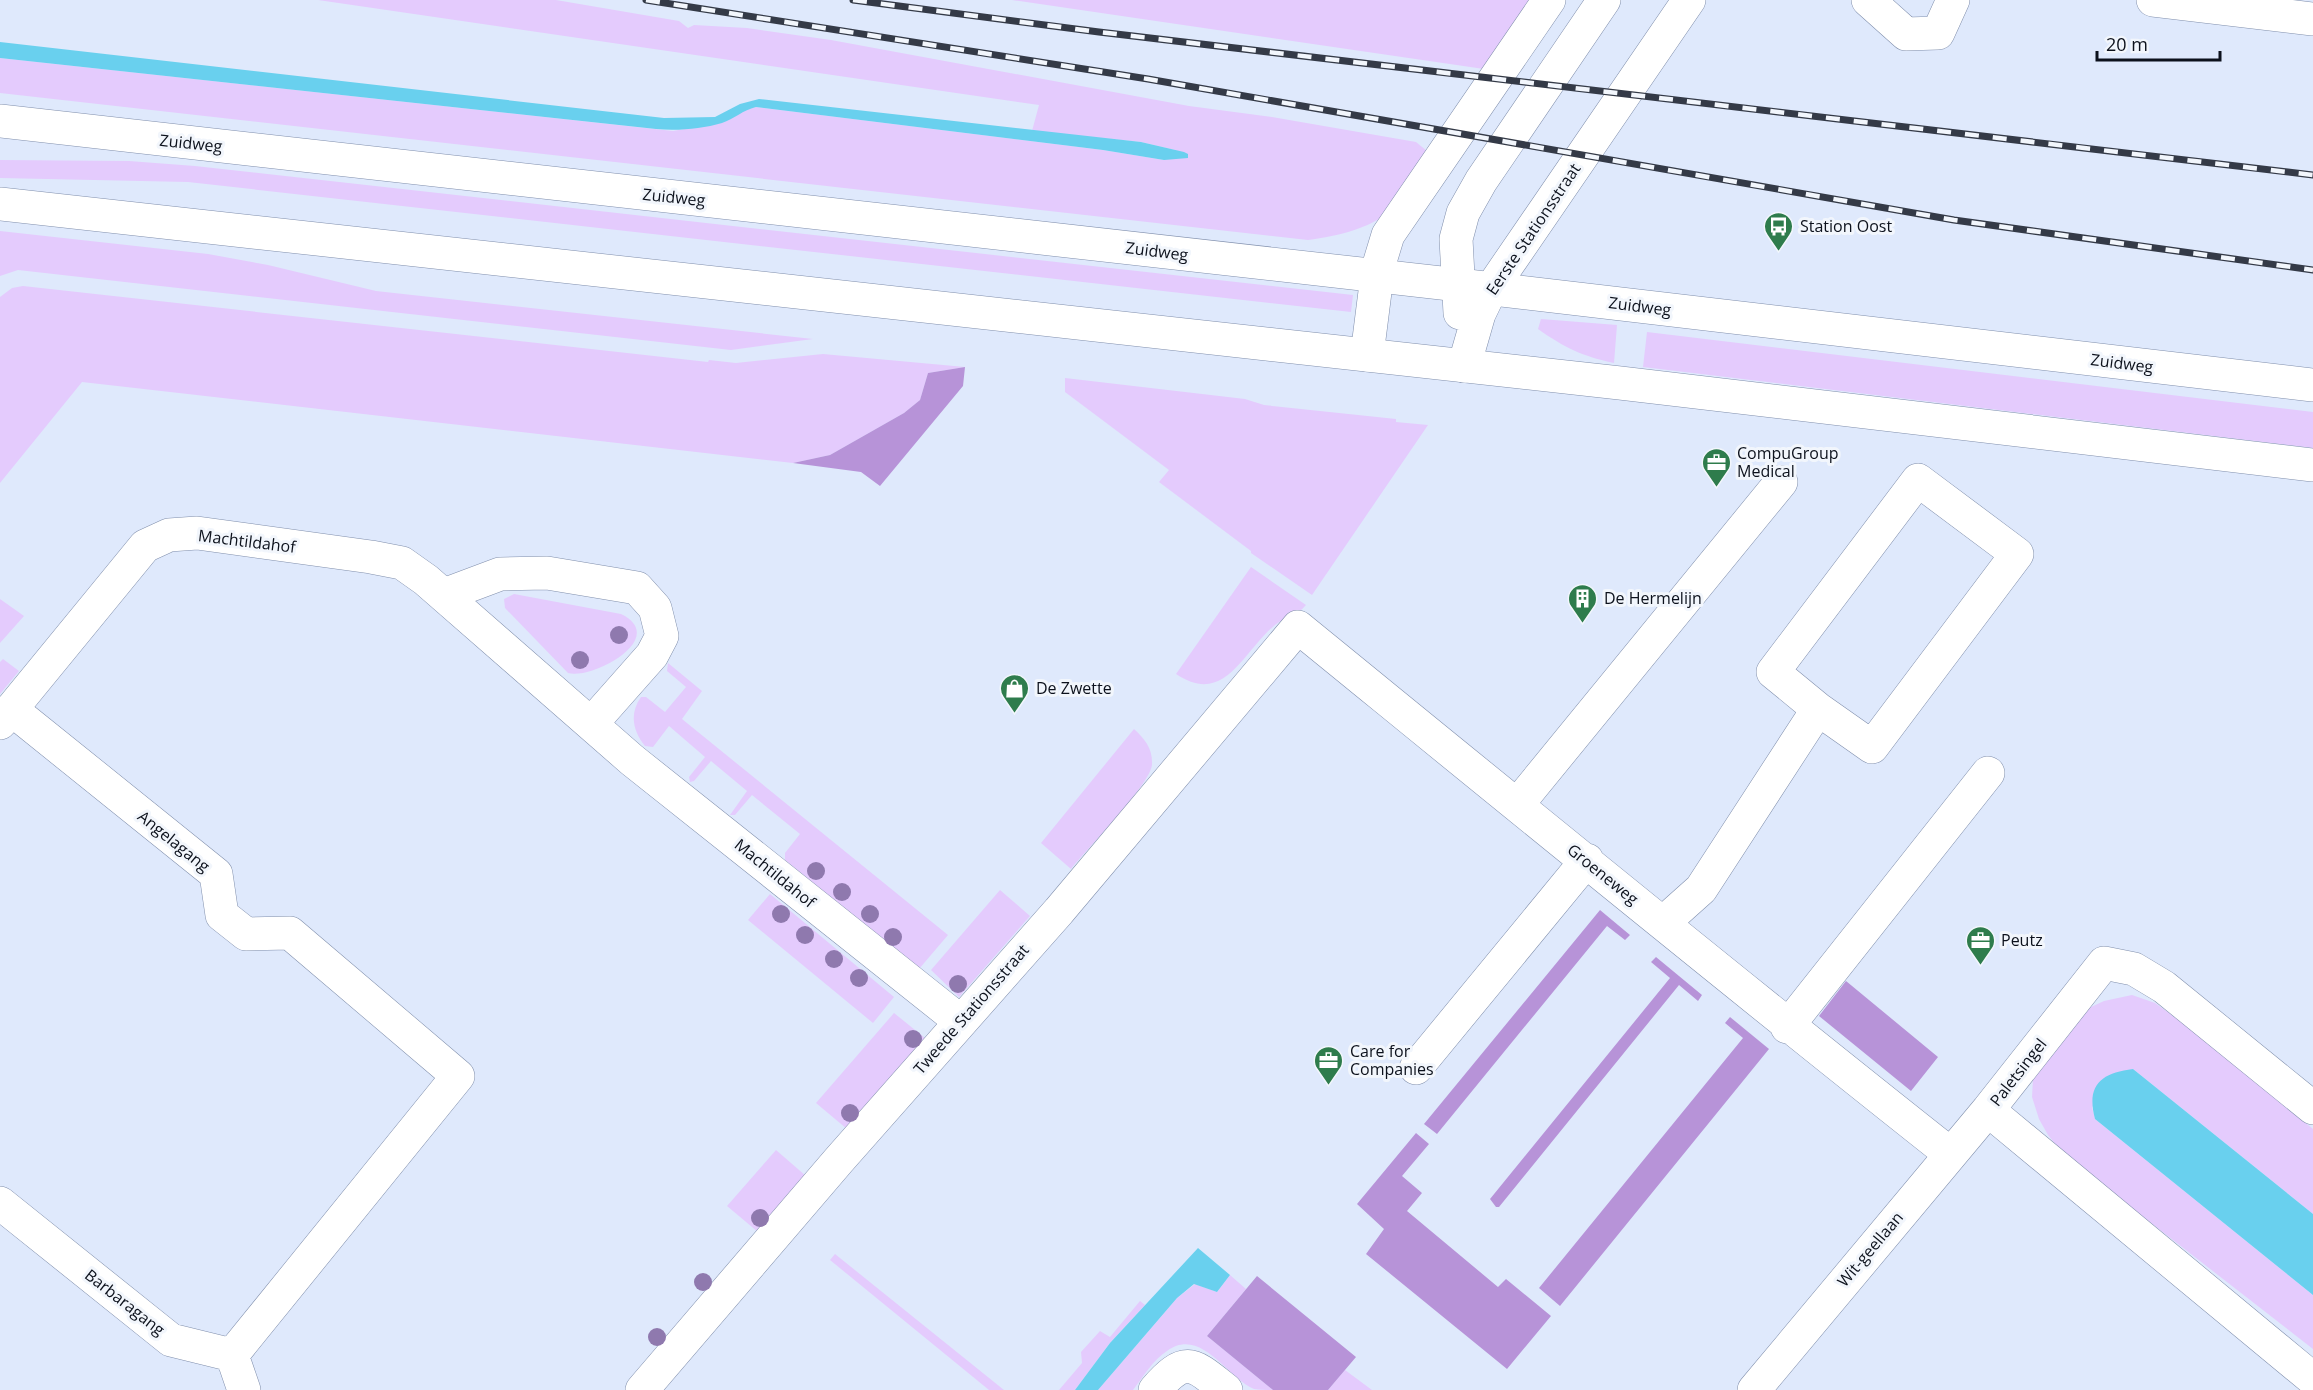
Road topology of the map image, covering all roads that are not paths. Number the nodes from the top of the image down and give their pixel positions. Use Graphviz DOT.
graph roads {
  1 [pos="1550,0"];
  2 [pos="1604,0"];
  3 [pos="1689,0"];
  4 [pos="1868,0"];
  5 [pos="1953,0"];
  6 [pos="2152,0"];
  7 [pos="2313,18"];
  8 [pos="0,121"];
  9 [pos="0,204"];
  10 [pos="1377,276"];
  11 [pos="1459,285"];
  12 [pos="1491,289"];
  13 [pos="1367,355"];
  14 [pos="1464,366"];
  15 [pos="2313,385"];
  16 [pos="2313,465"];
  17 [pos="1781,482"];
  18 [pos="444,595"];
  19 [pos="1298,627"];
  20 [pos="1818,709"];
  21 [pos="5,716"];
  22 [pos="591,724"];
  23 [pos="1988,772"];
  24 [pos="1516,805"];
  25 [pos="1587,860"];
  26 [pos="1663,923"];
  27 [pos="960,1021"];
  28 [pos="1787,1027"];
  29 [pos="1416,1068"];
  30 [pos="2313,1108"];
  31 [pos="1988,1110"];
  32 [pos="1949,1153"];
  33 [pos="0,1203"];
  34 [pos="232,1354"];
  35 [pos="2313,1379"];
  36 [pos="244,1390"];
  37 [pos="642,1390"];
  38 [pos="1155,1390"];
  39 [pos="1226,1390"];
  40 [pos="1754,1390"];
  1 -- 10 [label="street"];
  2 -- 11 [label="street, Eerste Stationsstraat"];
  3 -- 12 [label="street, Eerste Stationsstraat"];
  4 -- 5 [label="street"];
  6 -- 7 [label="street"];
  8 -- 10 [label="street, Zuidweg"];
  9 -- 13 [label="street"];
  10 -- 11 [label="street, Zuidweg"];
  10 -- 13 [label="street"];
  11 -- 12 [label="street, Zuidweg"];
  11 -- 14 [label="street, Eerste Stationsstraat"];
  12 -- 14 [label="street, Eerste Stationsstraat"];
  12 -- 15 [label="street, Zuidweg"];
  13 -- 14 [label="street"];
  14 -- 16 [label="street"];
  17 -- 24 [label="street"];
  18 -- 21 [label="street, Machtildahof"];
  18 -- 22 [label="street, Machtildahof"];
  18 -- 22 [label="street"];
  19 -- 24 [label="street, Groeneweg"];
  19 -- 27 [label="street, Tweede Stationsstraat"];
  20 -- 20 [label="street"];
  20 -- 26 [label="street"];
  21 -- 34 [label="street, Angelagang"];
  22 -- 27 [label="street, Machtildahof"];
  23 -- 28 [label="street"];
  24 -- 25 [label="street, Groeneweg"];
  25 -- 26 [label="street, Groeneweg"];
  25 -- 29 [label="street"];
  26 -- 28 [label="street, Groeneweg"];
  27 -- 37 [label="street, Tweede Stationsstraat"];
  28 -- 32 [label="street, Groeneweg"];
  30 -- 31 [label="street, Paletsingel"];
  31 -- 32 [label="street, Wit-geellaan"];
  31 -- 35 [label="street, Paletsingel"];
  32 -- 40 [label="street, Wit-geellaan"];
  33 -- 34 [label="street, Barbaragang"];
  34 -- 36 [label="street"];
  38 -- 39 [label="street"];
}
